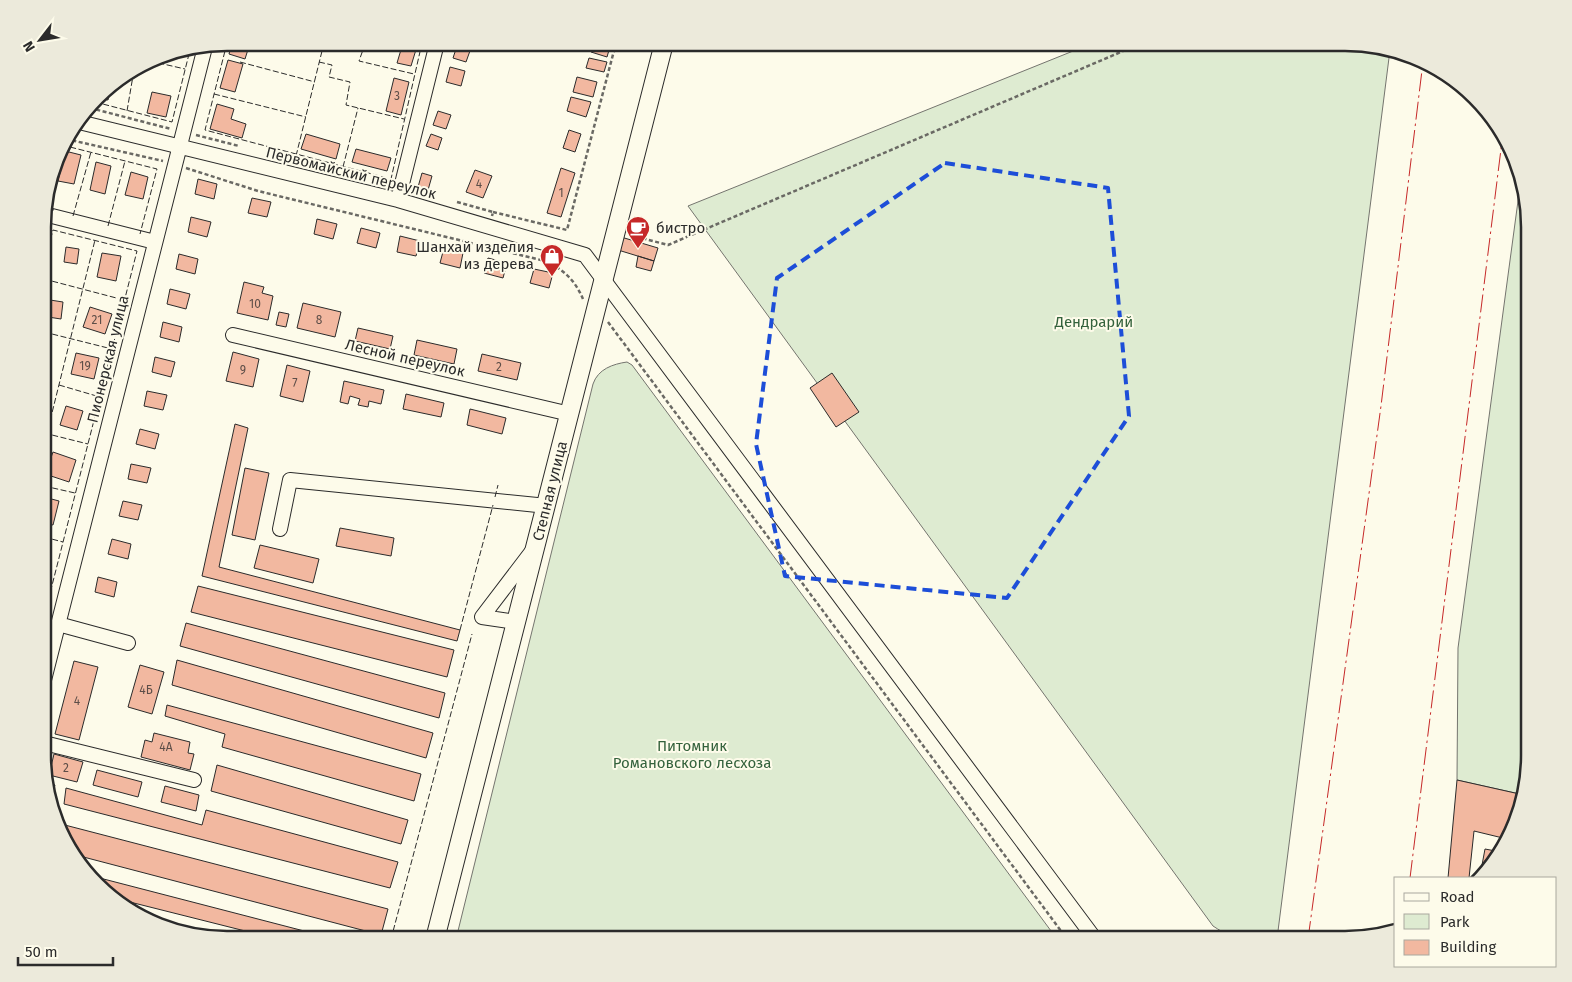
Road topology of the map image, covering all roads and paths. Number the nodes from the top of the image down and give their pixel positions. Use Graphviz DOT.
graph roads {
  1 [pos="1121,51"];
  2 [pos="435,52"];
  3 [pos="613,52"];
  4 [pos="661,52"];
  5 [pos="203,53"];
  6 [pos="85,123"];
  7 [pos="74,141"];
  8 [pos="180,146"];
  9 [pos="171,163"];
  10 [pos="398,200"];
  11 [pos="493,212"];
  12 [pos="52,216"];
  13 [pos="614,231"];
  14 [pos="155,242"];
  15 [pos="602,278"];
  16 [pos="594,311"];
  17 [pos="233,335"];
  18 [pos="570,414"];
  19 [pos="546,506"];
  20 [pos="280,529"];
  21 [pos="536,545"];
  22 [pos="516,622"];
  23 [pos="58,624"];
  24 [pos="128,643"];
  25 [pos="51,652"];
  26 [pos="51,745"];
  27 [pos="194,780"];
  28 [pos="1061,930"];
  29 [pos="1088,930"];
  30 [pos="437,931"];
  1 -- 13 [label="path"];
  2 -- 10 [label="street"];
  3 -- 11 [label="path"];
  4 -- 13 [label="main road, Степная улица"];
  5 -- 8 [label="street, Пионерская улица"];
  6 -- 8 [label="street, Первомайский переулок"];
  7 -- 9 [label="path"];
  8 -- 9 [label="street, Пионерская улица"];
  8 -- 10 [label="street, Первомайский переулок"];
  9 -- 14 [label="street, Пионерская улица"];
  9 -- 16 [label="path"];
  10 -- 15 [label="street, Первомайский переулок"];
  12 -- 14 [label="street"];
  13 -- 15 [label="main road, Степная улица"];
  14 -- 23 [label="street, Пионерская улица"];
  15 -- 16 [label="main road, Степная улица"];
  15 -- 29 [label="street, Первомайский переулок"];
  16 -- 18 [label="main road, Степная улица"];
  16 -- 28 [label="path"];
  17 -- 18 [label="street, Лесной переулок"];
  18 -- 19 [label="main road, Степная улица"];
  19 -- 20 [label="street"];
  19 -- 21 [label="main road, Степная улица"];
  21 -- 22 [label="main road, Степная улица"];
  21 -- 22 [label="street"];
  22 -- 30 [label="main road, Степная улица"];
  23 -- 24 [label="street"];
  23 -- 25 [label="street, Пионерская улица"];
  26 -- 27 [label="street"];
}
